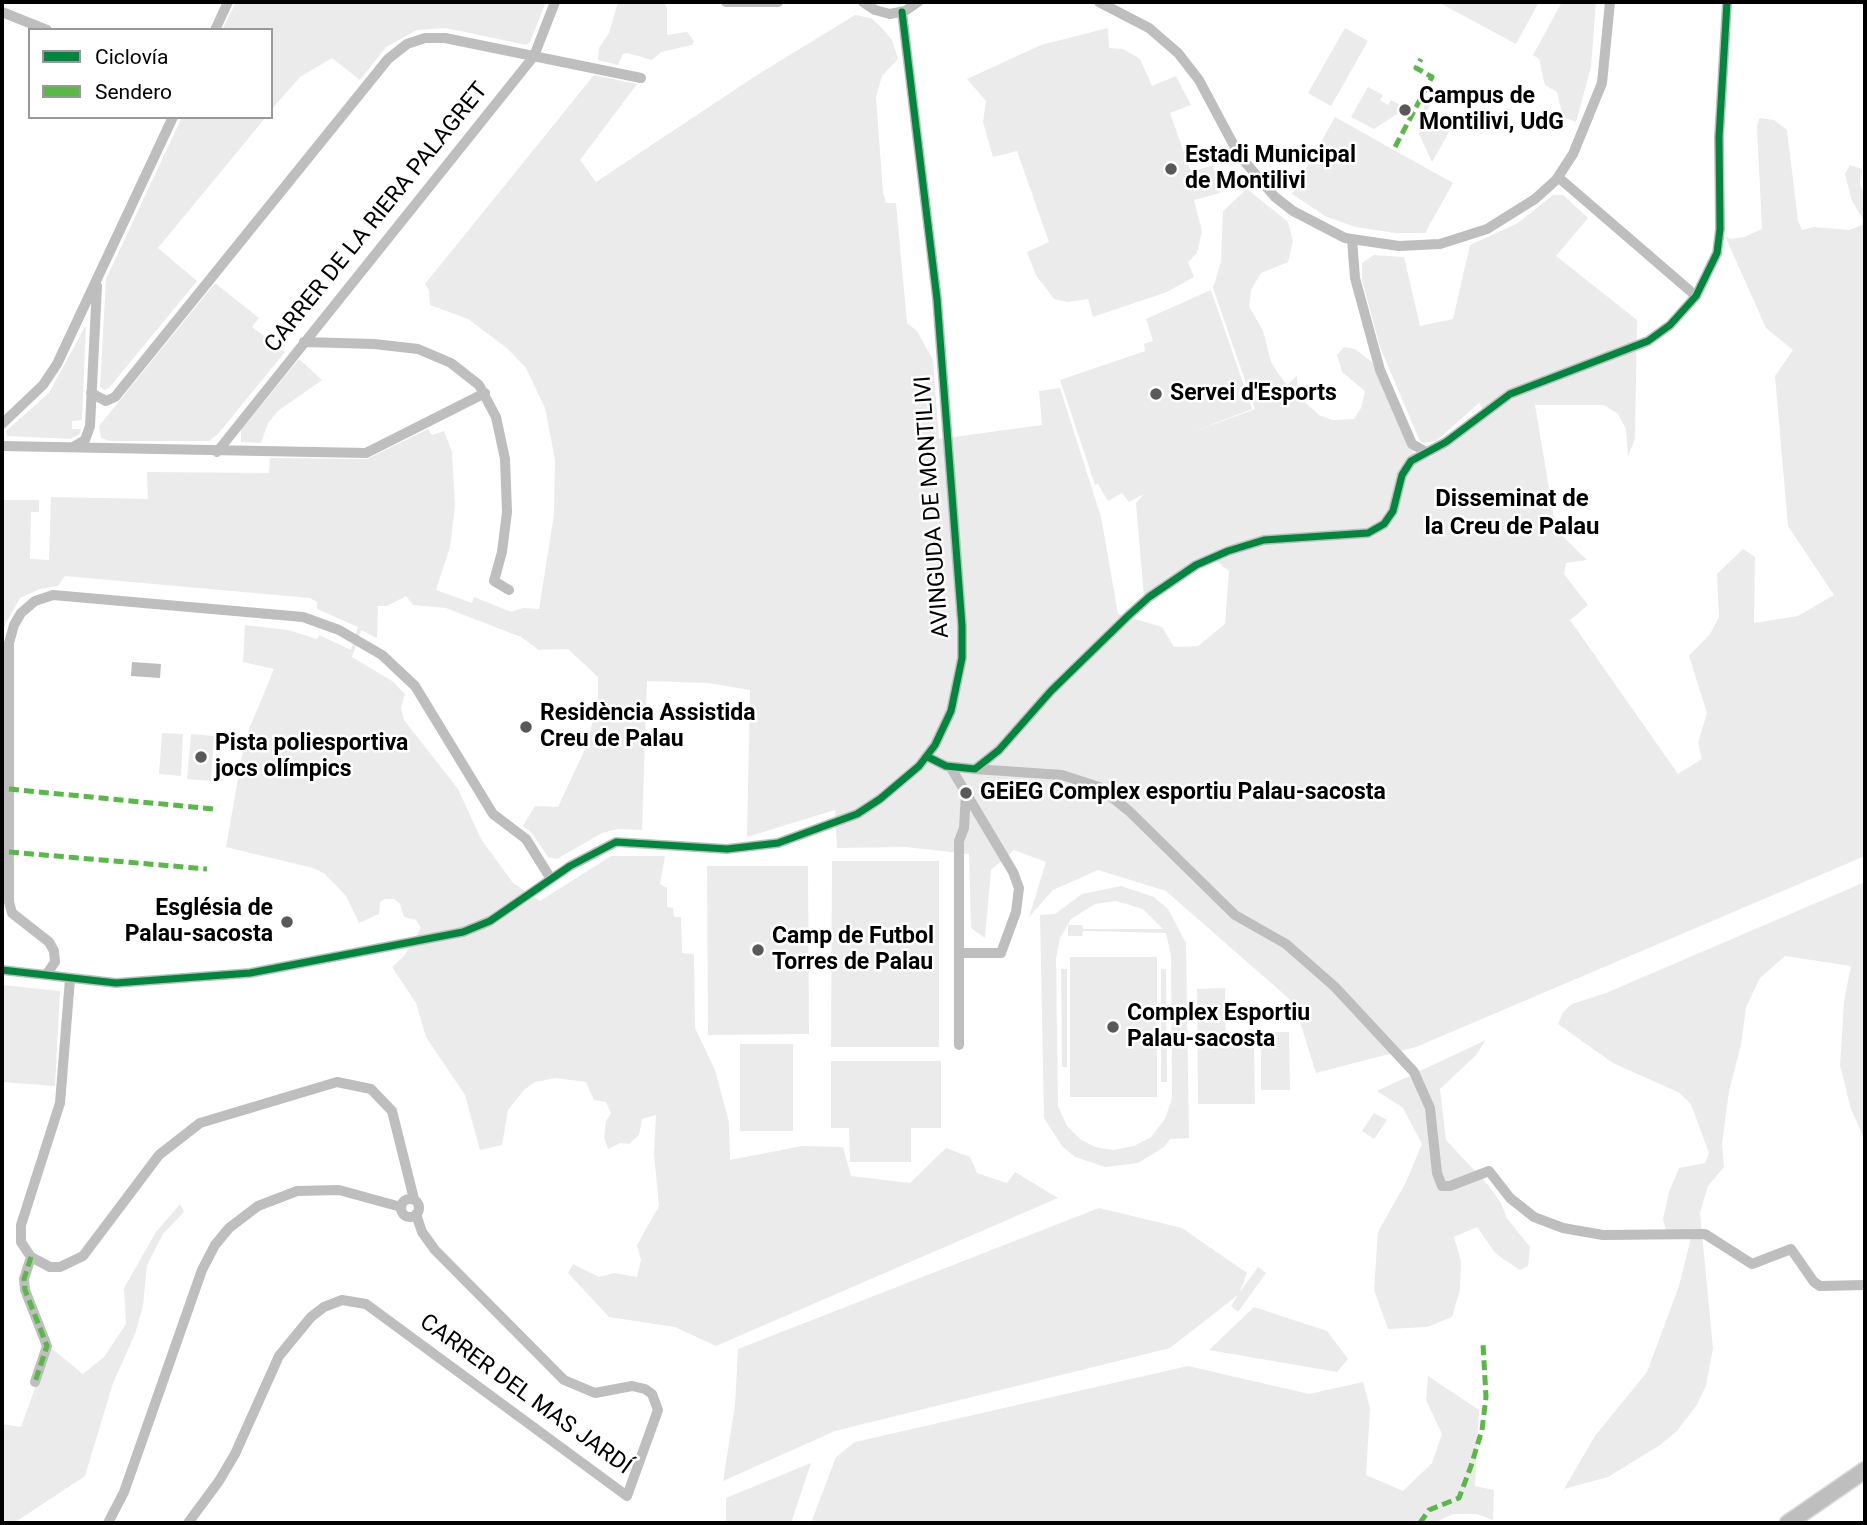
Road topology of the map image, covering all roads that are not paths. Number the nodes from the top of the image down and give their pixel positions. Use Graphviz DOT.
graph roads {
  1 [pos="228,2"];
  2 [pos="555,2"];
  3 [pos="726,2"];
  4 [pos="778,2"];
  5 [pos="863,2"];
  6 [pos="918,2"];
  7 [pos="1099,2"];
  8 [pos="1108,2"];
  9 [pos="1610,2"];
  10 [pos="1727,2"];
  11 [pos="1117,10"];
  12 [pos="2,12"];
  13 [pos="902,12"];
  14 [pos="42,28"];
  15 [pos="216,28"];
  16 [pos="534,57"];
  17 [pos="641,78"];
  18 [pos="172,119"];
  19 [pos="1558,177"];
  20 [pos="1352,239"];
  21 [pos="98,277"];
  22 [pos="1696,296"];
  23 [pos="80,315"];
  24 [pos="94,325"];
  25 [pos="304,342"];
  26 [pos="91,393"];
  27 [pos="485,393"];
  28 [pos="2,424"];
  29 [pos="90,426"];
  30 [pos="2,446"];
  31 [pos="70,448"];
  32 [pos="112,450"];
  33 [pos="217,452"];
  34 [pos="1426,452"];
  35 [pos="509,590"];
  36 [pos="928,757"];
  37 [pos="951,768"];
  38 [pos="975,769"];
  39 [pos="966,793"];
  40 [pos="551,879"];
  41 [pos="959,953"];
  42 [pos="2,970"];
  43 [pos="46,975"];
  44 [pos="70,979"];
  45 [pos="959,1045"];
  46 [pos="414,1199"];
  47 [pos="401,1207"];
  48 [pos="416,1214"];
  49 [pos="31,1257"];
  50 [pos="1865,1284"];
  51 [pos="35,1382"];
  52 [pos="1865,1470"];
  53 [pos="108,1523"];
  54 [pos="188,1523"];
  55 [pos="1788,1523"];
  1 -- 15 [label="street"];
  2 -- 16 [label="street, CARRER DE LA RIERA PALAGRET"];
  3 -- 4 [label="street"];
  5 -- 13 [label="street"];
  6 -- 13 [label="street"];
  7 -- 11 [label="street"];
  8 -- 11 [label="street"];
  9 -- 19 [label="street"];
  10 -- 22 [label="street"];
  11 -- 20 [label="street"];
  12 -- 14 [label="street"];
  13 -- 36 [label="street, AVINGUDA DE MONTILIVI"];
  16 -- 17 [label="street"];
  16 -- 25 [label="street, CARRER DE LA RIERA PALAGRET"];
  16 -- 26 [label="street"];
  18 -- 21 [label="street"];
  19 -- 20 [label="street"];
  19 -- 22 [label="street"];
  20 -- 34 [label="street"];
  21 -- 23 [label="street"];
  21 -- 24 [label="street"];
  22 -- 34 [label="street"];
  23 -- 24 [label="street"];
  23 -- 28 [label="street"];
  24 -- 26 [label="street"];
  25 -- 27 [label="street"];
  25 -- 33 [label="street, CARRER DE LA RIERA PALAGRET"];
  26 -- 29 [label="street"];
  27 -- 33 [label="street"];
  27 -- 35 [label="street"];
  29 -- 31 [label="street"];
  29 -- 32 [label="street"];
  30 -- 31 [label="street"];
  31 -- 32 [label="street"];
  32 -- 33 [label="street"];
  34 -- 38 [label="street"];
  36 -- 37 [label="street"];
  36 -- 40 [label="street, AVINGUDA DE MONTILIVI"];
  37 -- 38 [label="street"];
  37 -- 39 [label="street"];
  38 -- 50 [label="street"];
  39 -- 41 [label="street"];
  39 -- 41 [label="street"];
  40 -- 43 [label="street"];
  40 -- 44 [label="street, AVINGUDA DE MONTILIVI"];
  41 -- 45 [label="street"];
  42 -- 43 [label="street, AVINGUDA DE MONTILIVI"];
  43 -- 44 [label="street, AVINGUDA DE MONTILIVI"];
  44 -- 49 [label="street"];
  46 -- 47 [label="street"];
  46 -- 48 [label="street"];
  46 -- 49 [label="street"];
  47 -- 48 [label="street"];
  47 -- 53 [label="street"];
  48 -- 54 [label="street, CARRER DEL MAS JARDÍ"];
  49 -- 51 [label="street"];
  52 -- 55 [label="highway"];
}
